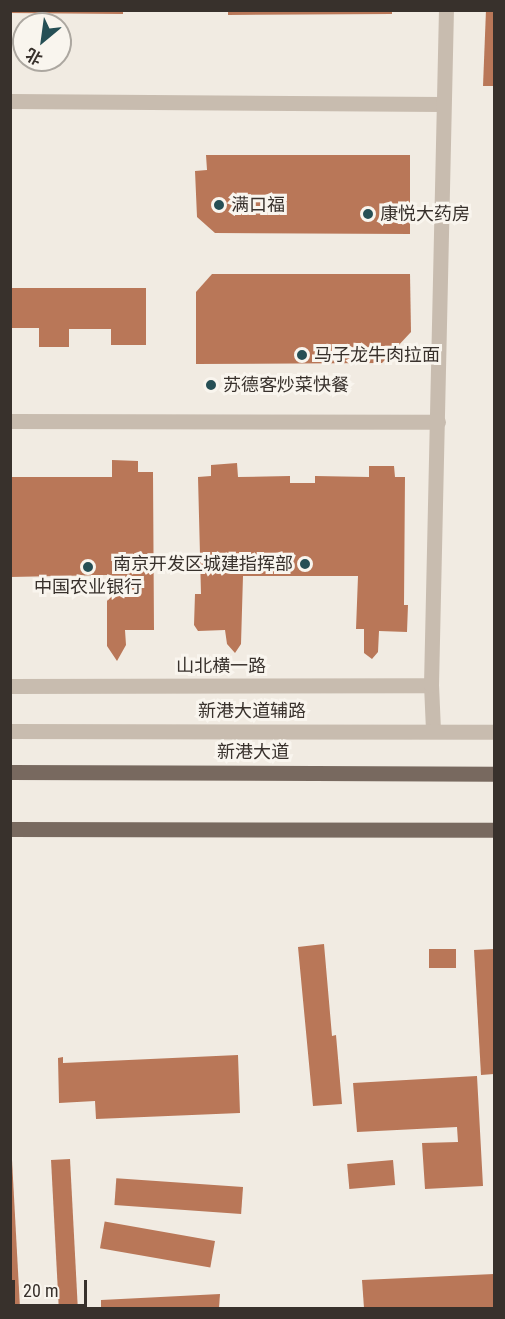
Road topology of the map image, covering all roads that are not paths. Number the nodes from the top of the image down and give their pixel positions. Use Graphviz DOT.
graph roads {
  1 [pos="446,10"];
  2 [pos="10,101"];
  3 [pos="442,104"];
  4 [pos="10,421"];
  5 [pos="438,422"];
  6 [pos="431,685"];
  7 [pos="10,686"];
  8 [pos="433,730"];
  9 [pos="10,731"];
  10 [pos="495,732"];
  11 [pos="10,771"];
  12 [pos="495,774"];
  13 [pos="10,829"];
  14 [pos="495,830"];
  1 -- 3 [label="street"];
  2 -- 3 [label="street"];
  3 -- 5 [label="street"];
  4 -- 5 [label="street"];
  5 -- 6 [label="street"];
  6 -- 7 [label="street, 山北横一路"];
  6 -- 8 [label="street"];
  8 -- 9 [label="street, 新港大道辅路"];
  8 -- 10 [label="street, 新港大道辅路"];
  11 -- 12 [label="main road, 新港大道"];
  13 -- 14 [label="main road"];
}
